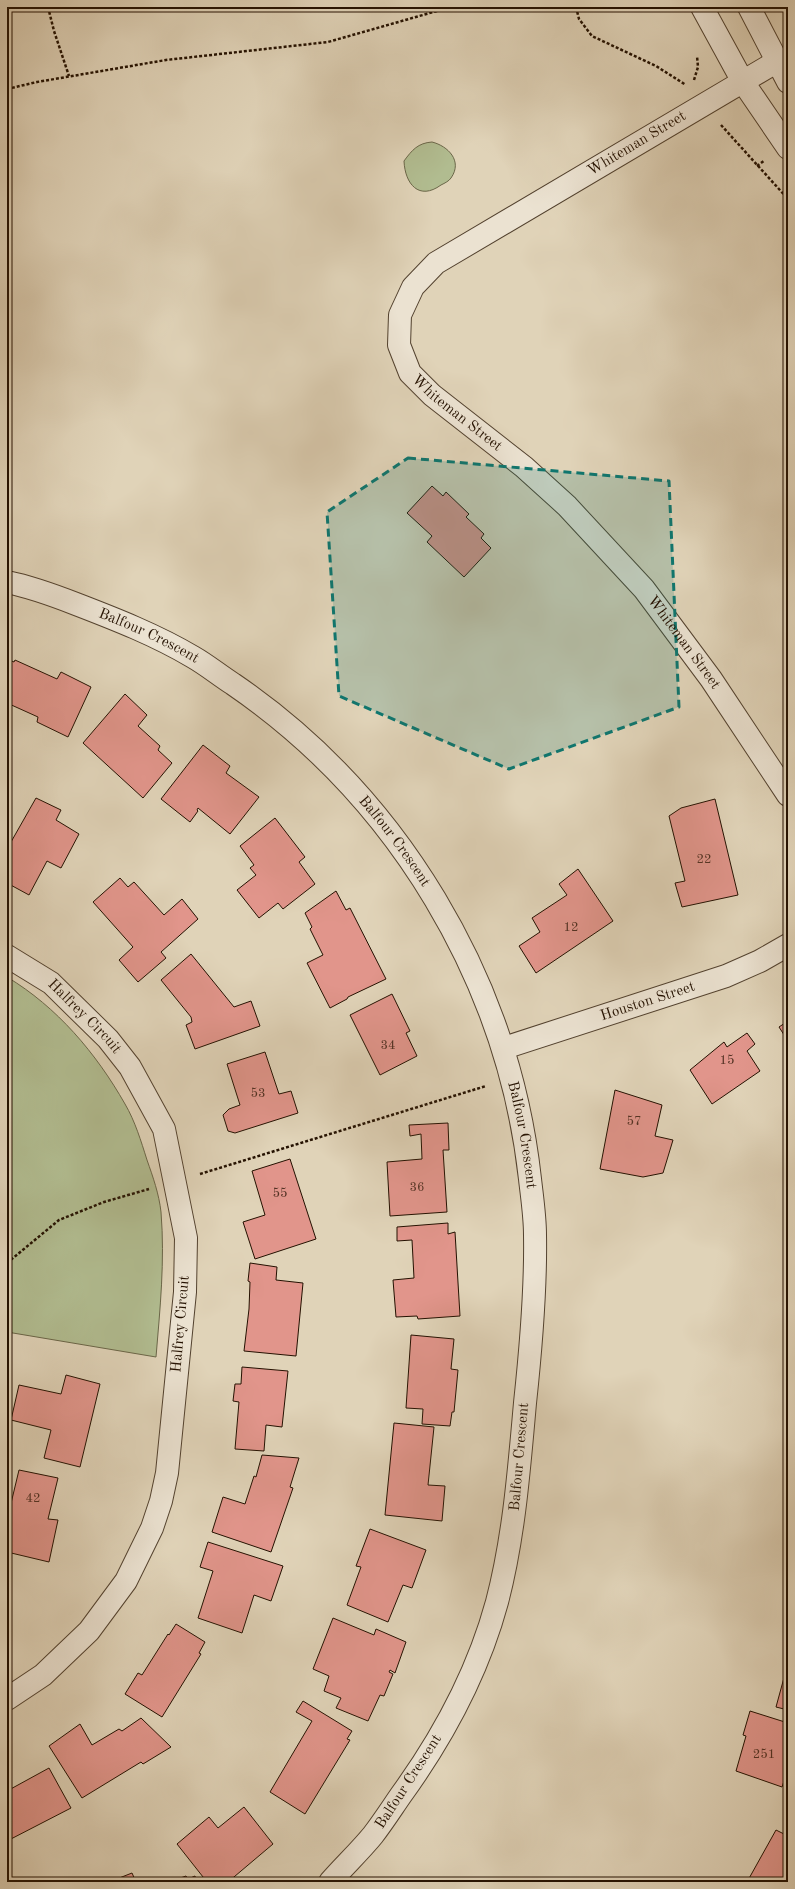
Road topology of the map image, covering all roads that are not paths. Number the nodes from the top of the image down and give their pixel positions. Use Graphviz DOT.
graph roads {
  1 [pos="702,7"];
  2 [pos="749,7"];
  3 [pos="776,62"];
  4 [pos="743,82"];
  5 [pos="788,82"];
  6 [pos="788,148"];
  7 [pos="7,582"];
  8 [pos="788,796"];
  9 [pos="788,945"];
  10 [pos="7,956"];
  11 [pos="504,1048"];
  12 [pos="7,1699"];
  13 [pos="330,1882"];
  1 -- 4 [label="street"];
  2 -- 3 [label="street"];
  3 -- 4 [label="street, Whiteman Street"];
  3 -- 5 [label="street"];
  4 -- 6 [label="street"];
  4 -- 8 [label="street, Whiteman Street"];
  7 -- 11 [label="street, Balfour Crescent"];
  9 -- 11 [label="street, Houston Street"];
  10 -- 12 [label="street, Halfrey Circuit"];
  11 -- 13 [label="street, Balfour Crescent"];
}
